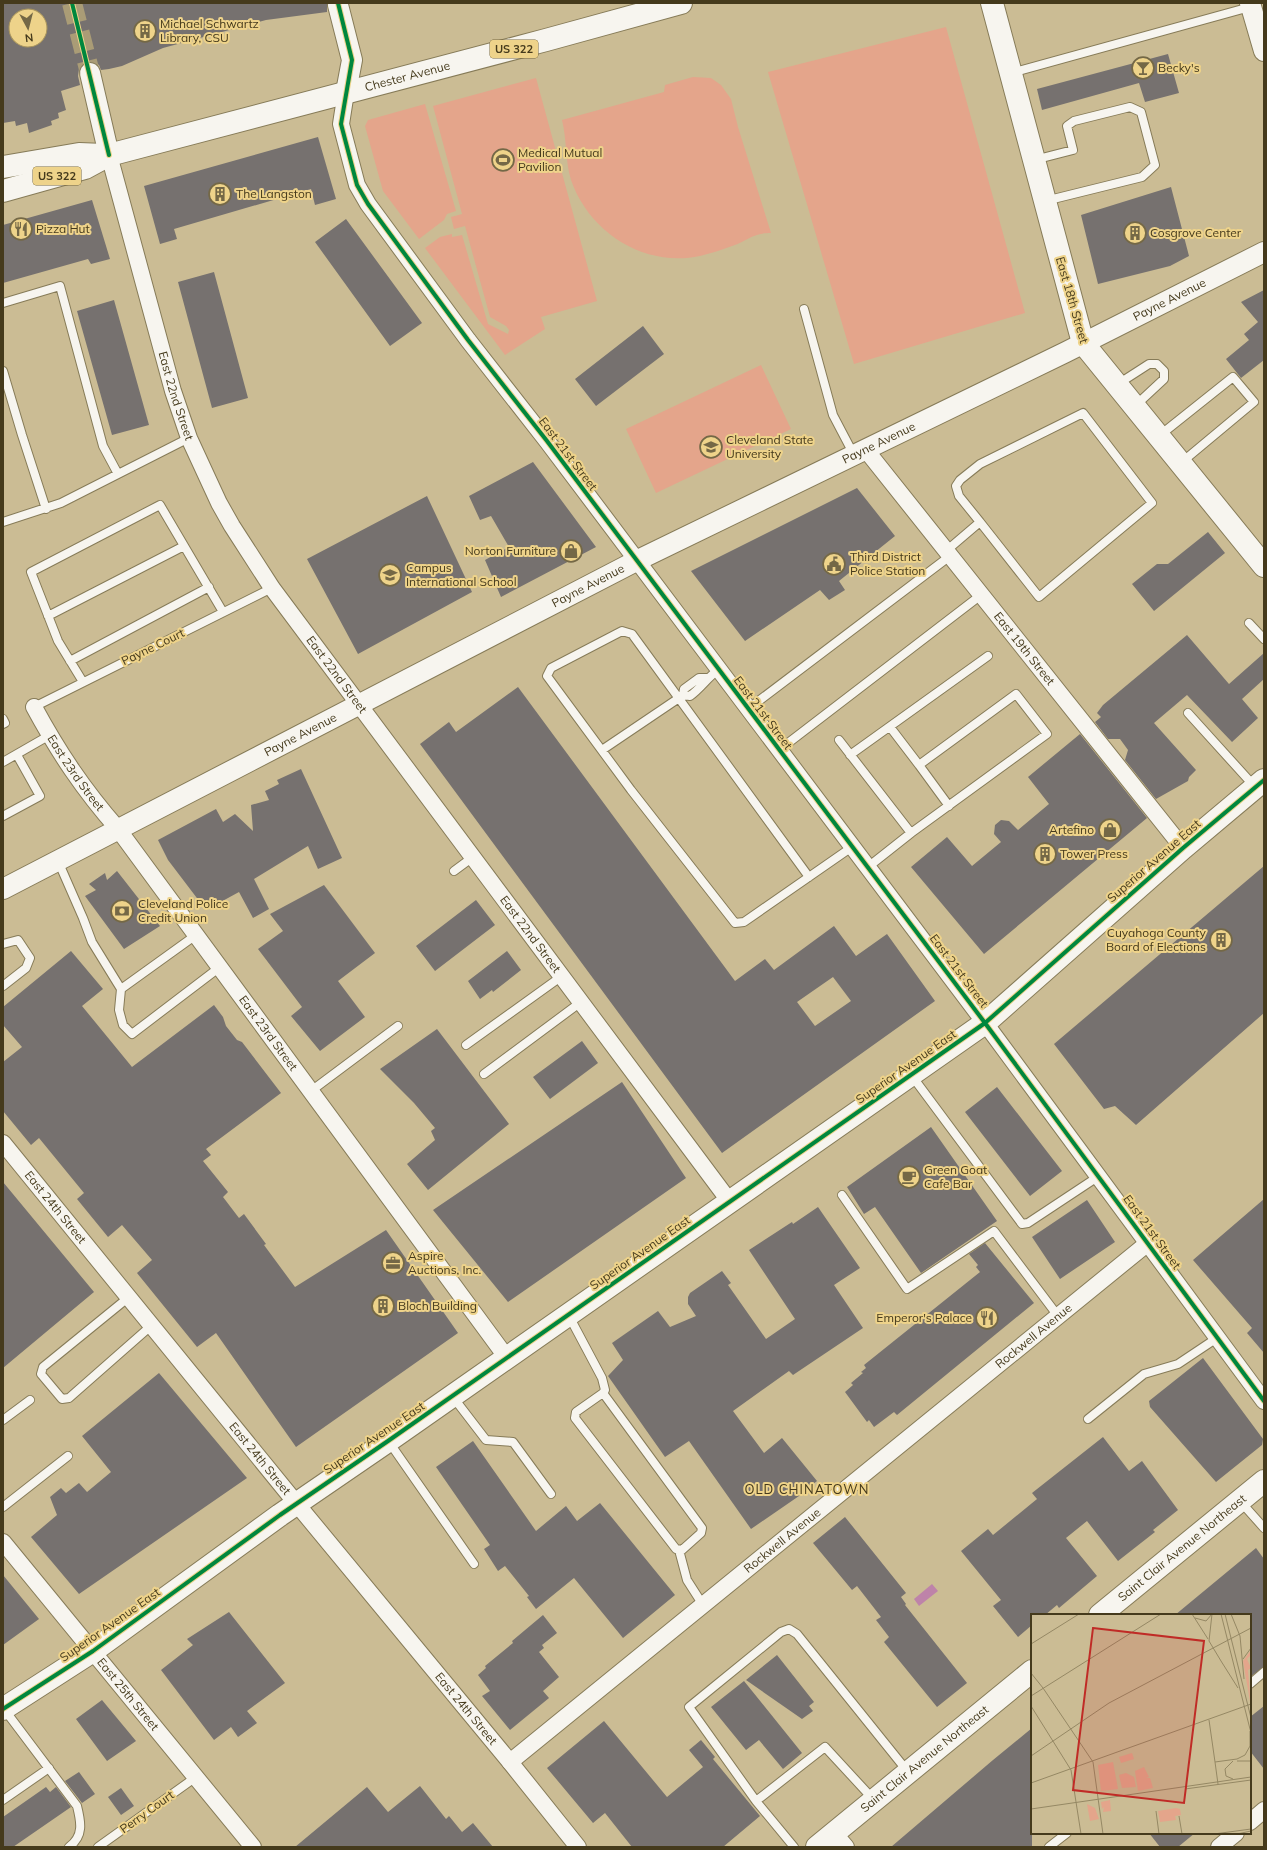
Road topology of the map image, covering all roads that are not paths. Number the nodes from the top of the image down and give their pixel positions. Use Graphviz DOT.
graph roads {
  1 [pos="681,3"];
  2 [pos="992,3"];
  3 [pos="338,5"];
  4 [pos="1255,9"];
  5 [pos="1264,51"];
  6 [pos="90,73"];
  7 [pos="1010,73"];
  8 [pos="346,92"];
  9 [pos="109,155"];
  10 [pos="1034,160"];
  11 [pos="3,168"];
  12 [pos="3,191"];
  13 [pos="1045,201"];
  14 [pos="1264,252"];
  15 [pos="3,303"];
  16 [pos="804,309"];
  17 [pos="1083,343"];
  18 [pos="3,371"];
  19 [pos="1116,386"];
  20 [pos="1134,408"];
  21 [pos="1158,437"];
  22 [pos="189,438"];
  23 [pos="860,453"];
  24 [pos="1180,464"];
  25 [pos="118,474"];
  26 [pos="46,509"];
  27 [pos="3,522"];
  28 [pos="980,522"];
  29 [pos="184,546"];
  30 [pos="948,553"];
  31 [pos="636,561"];
  32 [pos="1264,566"];
  33 [pos="208,587"];
  34 [pos="272,588"];
  35 [pos="981,595"];
  36 [pos="223,612"];
  37 [pos="48,616"];
  38 [pos="1250,623"];
  39 [pos="1264,640"];
  40 [pos="988,656"];
  41 [pos="70,661"];
  42 [pos="713,674"];
  43 [pos="83,682"];
  44 [pos="681,696"];
  45 [pos="360,704"];
  46 [pos="34,706"];
  47 [pos="748,709"];
  48 [pos="1188,713"];
  49 [pos="3,719"];
  50 [pos="3,724"];
  51 [pos="890,726"];
  52 [pos="50,735"];
  53 [pos="839,740"];
  54 [pos="602,750"];
  55 [pos="779,750"];
  56 [pos="17,754"];
  57 [pos="850,755"];
  58 [pos="3,762"];
  59 [pos="919,765"];
  60 [pos="1260,784"];
  61 [pos="949,806"];
  62 [pos="3,816"];
  63 [pos="118,829"];
  64 [pos="911,833"];
  65 [pos="852,847"];
  66 [pos="1183,848"];
  67 [pos="473,857"];
  68 [pos="58,860"];
  69 [pos="868,867"];
  70 [pos="454,871"];
  71 [pos="809,877"];
  72 [pos="3,889"];
  73 [pos="196,935"];
  74 [pos="3,944"];
  75 [pos="220,967"];
  76 [pos="562,976"];
  77 [pos="3,986"];
  78 [pos="121,989"];
  79 [pos="581,1002"];
  80 [pos="985,1023"];
  81 [pos="398,1026"];
  82 [pos="466,1045"];
  83 [pos="484,1074"];
  84 [pos="912,1075"];
  85 [pos="311,1091"];
  86 [pos="3,1143"];
  87 [pos="1099,1176"];
  88 [pos="842,1195"];
  89 [pos="730,1202"];
  90 [pos="1148,1243"];
  91 [pos="129,1297"];
  92 [pos="568,1315"];
  93 [pos="1058,1316"];
  94 [pos="152,1325"];
  95 [pos="1217,1338"];
  96 [pos="507,1358"];
  97 [pos="603,1393"];
  98 [pos="452,1396"];
  99 [pos="30,1400"];
  100 [pos="1264,1401"];
  101 [pos="1088,1418"];
  102 [pos="3,1420"];
  103 [pos="388,1441"];
  104 [pos="68,1456"];
  105 [pos="1264,1481"];
  106 [pos="551,1494"];
  107 [pos="1239,1501"];
  108 [pos="296,1503"];
  109 [pos="3,1507"];
  110 [pos="1264,1528"];
  111 [pos="3,1542"];
  112 [pos="679,1550"];
  113 [pos="474,1564"];
  114 [pos="703,1605"];
  115 [pos="1101,1614"];
  116 [pos="94,1651"];
  117 [pos="1031,1672"];
  118 [pos="1264,1672"];
  119 [pos="1251,1683"];
  120 [pos="3,1709"];
  121 [pos="510,1762"];
  122 [pos="49,1768"];
  123 [pos="908,1772"];
  124 [pos="196,1777"];
  125 [pos="3,1800"];
  126 [pos="874,1800"];
  127 [pos="756,1801"];
  128 [pos="1264,1810"];
  129 [pos="1251,1821"];
  130 [pos="1065,1834"];
  131 [pos="1235,1834"];
  132 [pos="840,1840"];
  133 [pos="69,1847"];
  134 [pos="98,1847"];
  135 [pos="253,1847"];
  136 [pos="578,1847"];
  137 [pos="794,1847"];
  138 [pos="817,1847"];
  139 [pos="1049,1847"];
  140 [pos="1219,1847"];
  1 -- 8 [label="main road, Chester Avenue / US 322"];
  2 -- 7 [label="main road, East 18th Street"];
  3 -- 8 [label="street, East 21st Street"];
  4 -- 5 [label="street"];
  4 -- 7 [label="lane"];
  6 -- 9 [label="street, East 22nd Street"];
  7 -- 10 [label="main road, East 18th Street"];
  8 -- 9 [label="main road, Chester Avenue / US 322"];
  8 -- 31 [label="street, East 21st Street"];
  9 -- 11 [label="main road, Chester Avenue / US 322"];
  9 -- 12 [label="main road, Chester Avenue / US 322"];
  9 -- 22 [label="street, East 22nd Street"];
  10 -- 13 [label="main road, East 18th Street"];
  10 -- 13 [label="lane"];
  13 -- 17 [label="main road, East 18th Street"];
  14 -- 17 [label="street, Payne Avenue"];
  15 -- 25 [label="lane"];
  16 -- 23 [label="lane"];
  17 -- 19 [label="main road, East 18th Street"];
  17 -- 23 [label="street, Payne Avenue"];
  18 -- 26 [label="lane"];
  19 -- 20 [label="main road, East 18th Street"];
  19 -- 20 [label="lane"];
  20 -- 21 [label="main road, East 18th Street"];
  21 -- 24 [label="main road, East 18th Street"];
  21 -- 24 [label="lane"];
  22 -- 25 [label="lane"];
  22 -- 34 [label="street, East 22nd Street"];
  23 -- 30 [label="street, East 19th Street"];
  23 -- 31 [label="street, Payne Avenue"];
  24 -- 32 [label="main road, East 18th Street"];
  25 -- 26 [label="lane"];
  26 -- 27 [label="lane"];
  28 -- 28 [label="lane"];
  28 -- 30 [label="lane"];
  29 -- 33 [label="lane"];
  29 -- 37 [label="lane"];
  29 -- 37 [label="lane"];
  30 -- 35 [label="street, East 19th Street"];
  30 -- 47 [label="lane"];
  31 -- 42 [label="street, East 21st Street"];
  31 -- 45 [label="street, Payne Avenue"];
  33 -- 36 [label="lane"];
  33 -- 41 [label="lane"];
  34 -- 36 [label="lane, Payne Court"];
  34 -- 45 [label="street, East 22nd Street"];
  35 -- 55 [label="lane"];
  35 -- 66 [label="street, East 19th Street"];
  36 -- 43 [label="lane, Payne Court"];
  37 -- 41 [label="lane"];
  38 -- 39 [label="lane"];
  40 -- 51 [label="lane"];
  41 -- 43 [label="lane"];
  42 -- 44 [label="lane"];
  42 -- 47 [label="street, East 21st Street"];
  43 -- 46 [label="lane, Payne Court"];
  44 -- 54 [label="lane"];
  44 -- 54 [label="lane"];
  44 -- 71 [label="lane"];
  45 -- 63 [label="street, Payne Avenue"];
  45 -- 67 [label="street, East 22nd Street"];
  46 -- 52 [label="street, East 23rd Street"];
  47 -- 55 [label="street, East 21st Street"];
  48 -- 60 [label="lane"];
  49 -- 50 [label="lane"];
  51 -- 57 [label="lane"];
  51 -- 59 [label="lane"];
  52 -- 56 [label="lane"];
  52 -- 63 [label="street, East 23rd Street"];
  53 -- 57 [label="lane"];
  54 -- 71 [label="lane"];
  55 -- 65 [label="street, East 21st Street"];
  56 -- 58 [label="lane"];
  56 -- 62 [label="lane"];
  57 -- 64 [label="lane"];
  59 -- 61 [label="lane"];
  59 -- 61 [label="lane"];
  60 -- 66 [label="main road, Superior Avenue East"];
  61 -- 64 [label="lane"];
  63 -- 68 [label="street, Payne Avenue"];
  63 -- 73 [label="street, East 23rd Street"];
  64 -- 69 [label="lane"];
  65 -- 69 [label="street, East 21st Street"];
  65 -- 71 [label="lane"];
  66 -- 80 [label="main road, Superior Avenue East"];
  67 -- 70 [label="lane"];
  67 -- 76 [label="street, East 22nd Street"];
  68 -- 72 [label="street, Payne Avenue"];
  68 -- 78 [label="lane"];
  69 -- 80 [label="street, East 21st Street"];
  73 -- 75 [label="street, East 23rd Street"];
  73 -- 78 [label="lane"];
  74 -- 77 [label="lane"];
  75 -- 78 [label="lane"];
  75 -- 85 [label="street, East 23rd Street"];
  76 -- 79 [label="street, East 22nd Street"];
  76 -- 82 [label="lane"];
  79 -- 83 [label="lane"];
  79 -- 89 [label="street, East 22nd Street"];
  80 -- 84 [label="main road, Superior Avenue East"];
  80 -- 87 [label="street, East 21st Street"];
  81 -- 85 [label="lane"];
  84 -- 87 [label="lane"];
  84 -- 89 [label="main road, Superior Avenue East"];
  85 -- 96 [label="street, East 23rd Street"];
  86 -- 91 [label="street, East 24th Street"];
  87 -- 90 [label="street, East 21st Street"];
  88 -- 93 [label="lane"];
  89 -- 92 [label="main road, Superior Avenue East"];
  90 -- 93 [label="street, Rockwell Avenue"];
  90 -- 95 [label="street, East 21st Street"];
  91 -- 94 [label="street, East 24th Street"];
  91 -- 94 [label="lane"];
  92 -- 96 [label="main road, Superior Avenue East"];
  92 -- 97 [label="lane"];
  93 -- 114 [label="street, Rockwell Avenue"];
  94 -- 108 [label="street, East 24th Street"];
  95 -- 100 [label="street, East 21st Street"];
  95 -- 101 [label="lane"];
  96 -- 98 [label="main road, Superior Avenue East"];
  97 -- 112 [label="lane"];
  97 -- 112 [label="lane"];
  98 -- 103 [label="main road, Superior Avenue East"];
  98 -- 106 [label="lane"];
  99 -- 102 [label="lane"];
  103 -- 108 [label="main road, Superior Avenue East"];
  103 -- 113 [label="lane"];
  104 -- 109 [label="lane"];
  105 -- 107 [label="main road, Saint Clair Avenue Northeast"];
  107 -- 110 [label="lane"];
  107 -- 115 [label="main road, Saint Clair Avenue Northeast"];
  108 -- 116 [label="main road, Superior Avenue East"];
  108 -- 121 [label="street, East 24th Street"];
  111 -- 116 [label="street, East 25th Street"];
  112 -- 114 [label="lane"];
  114 -- 121 [label="street, Rockwell Avenue"];
  116 -- 120 [label="main road, Superior Avenue East"];
  116 -- 124 [label="street, East 25th Street"];
  117 -- 123 [label="main road, Saint Clair Avenue Northeast"];
  118 -- 119 [label="lane"];
  120 -- 122 [label="lane"];
  121 -- 136 [label="street, East 24th Street"];
  122 -- 125 [label="lane"];
  122 -- 133 [label="lane"];
  123 -- 126 [label="main road, Saint Clair Avenue Northeast"];
  123 -- 127 [label="lane"];
  124 -- 134 [label="lane, Perry Court"];
  124 -- 135 [label="street, East 25th Street"];
  126 -- 127 [label="lane"];
  126 -- 132 [label="main road, Saint Clair Avenue Northeast"];
  127 -- 137 [label="lane"];
  128 -- 129 [label="street"];
  130 -- 139 [label="lane"];
  131 -- 140 [label="street"];
  132 -- 138 [label="main road, Saint Clair Avenue Northeast"];
}
